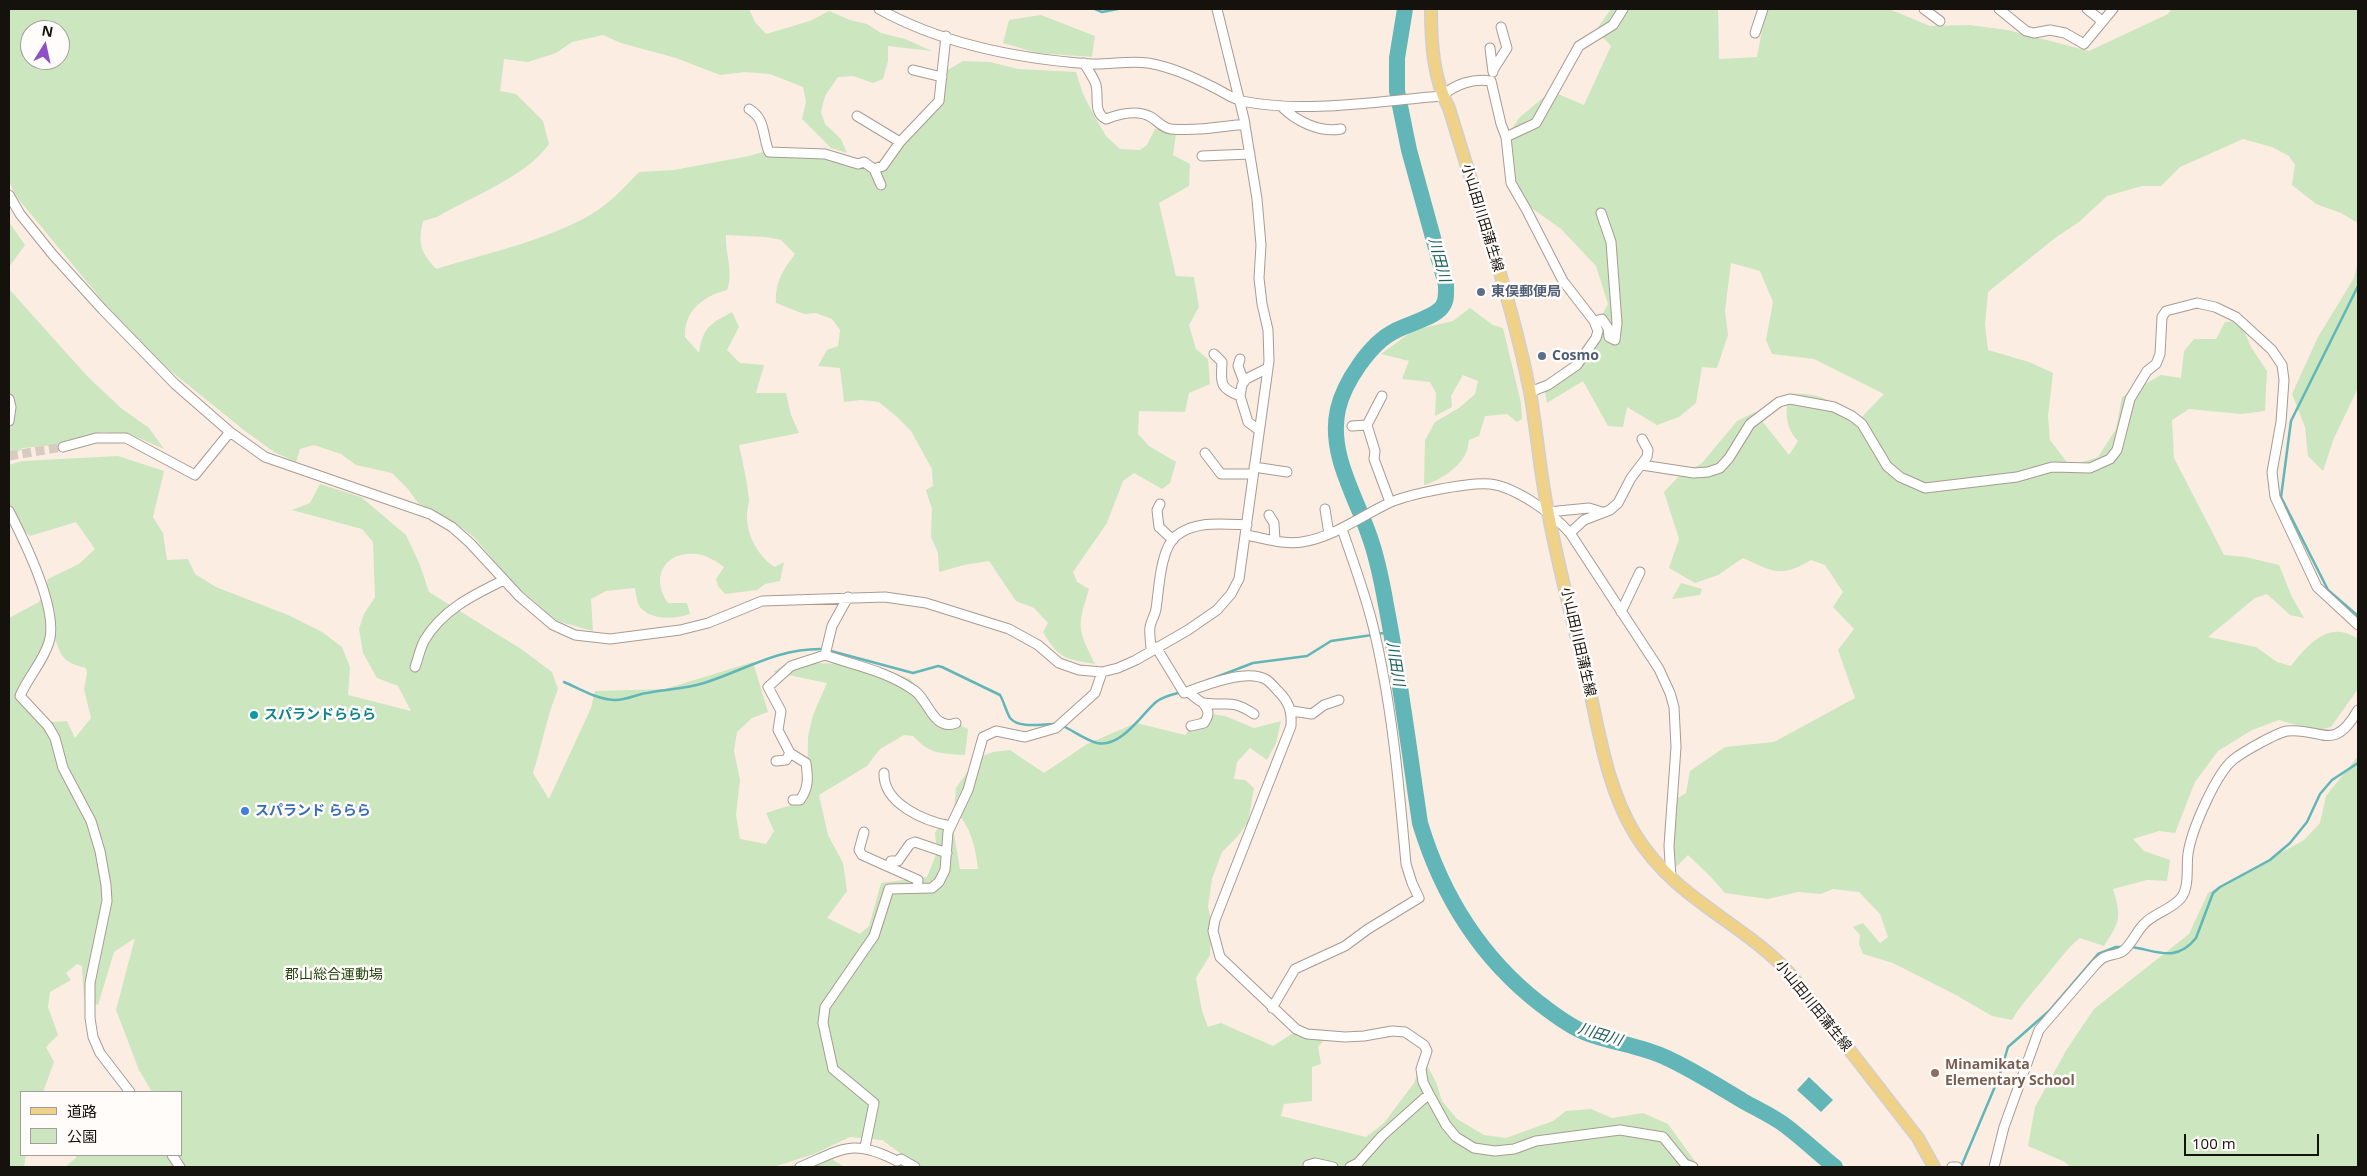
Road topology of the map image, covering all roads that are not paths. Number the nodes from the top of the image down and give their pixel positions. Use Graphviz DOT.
graph roads {
  1 [pos="879,9"];
  2 [pos="1218,9"];
  3 [pos="1431,9"];
  4 [pos="1623,9"];
  5 [pos="1763,9"];
  6 [pos="1924,9"];
  7 [pos="1999,9"];
  8 [pos="2087,9"];
  9 [pos="2113,9"];
  10 [pos="1940,21"];
  11 [pos="2102,21"];
  12 [pos="1501,27"];
  13 [pos="1755,33"];
  14 [pos="946,36"];
  15 [pos="1490,48"];
  16 [pos="1084,63"];
  17 [pos="913,70"];
  18 [pos="1494,70"];
  19 [pos="942,77"];
  20 [pos="1486,80"];
  21 [pos="1442,96"];
  22 [pos="1240,101"];
  23 [pos="1280,106"];
  24 [pos="749,109"];
  25 [pos="857,116"];
  26 [pos="1245,124"];
  27 [pos="1341,129"];
  28 [pos="1506,137"];
  29 [pos="900,142"];
  30 [pos="1250,154"];
  31 [pos="1202,156"];
  32 [pos="874,169"];
  33 [pos="880,185"];
  34 [pos="9,195"];
  35 [pos="1601,214"];
  36 [pos="1594,321"];
  37 [pos="1214,354"];
  38 [pos="1240,359"];
  39 [pos="1268,368"];
  40 [pos="1244,382"];
  41 [pos="1530,392"];
  42 [pos="1240,396"];
  43 [pos="1382,396"];
  44 [pos="9,399"];
  45 [pos="9,421"];
  46 [pos="1368,425"];
  47 [pos="1352,426"];
  48 [pos="1259,430"];
  49 [pos="230,432"];
  50 [pos="1642,439"];
  51 [pos="63,447"];
  52 [pos="1205,453"];
  53 [pos="1642,465"];
  54 [pos="1254,470"];
  55 [pos="1287,472"];
  56 [pos="1390,502"];
  57 [pos="1160,504"];
  58 [pos="1325,509"];
  59 [pos="9,510"];
  60 [pos="1548,512"];
  61 [pos="1602,512"];
  62 [pos="1269,514"];
  63 [pos="1247,524"];
  64 [pos="1344,527"];
  65 [pos="1570,533"];
  66 [pos="1330,534"];
  67 [pos="1246,535"];
  68 [pos="1172,540"];
  69 [pos="1275,540"];
  70 [pos="1640,572"];
  71 [pos="504,580"];
  72 [pos="848,597"];
  73 [pos="1620,612"];
  74 [pos="2358,625"];
  75 [pos="1154,649"];
  76 [pos="825,655"];
  77 [pos="414,667"];
  78 [pos="1102,672"];
  79 [pos="1188,692"];
  80 [pos="1339,700"];
  81 [pos="1203,703"];
  82 [pos="2358,710"];
  83 [pos="1292,711"];
  84 [pos="1254,714"];
  85 [pos="956,723"];
  86 [pos="1191,726"];
  87 [pos="790,754"];
  88 [pos="776,761"];
  89 [pos="884,773"];
  90 [pos="793,800"];
  91 [pos="950,826"];
  92 [pos="864,832"];
  93 [pos="947,853"];
  94 [pos="891,861"];
  95 [pos="1671,878"];
  96 [pos="918,888"];
  97 [pos="1272,1008"];
  98 [pos="129,1091"];
  99 [pos="1429,1094"];
  100 [pos="865,1147"];
  101 [pos="173,1156"];
  102 [pos="1308,1165"];
  103 [pos="180,1167"];
  104 [pos="800,1167"];
  105 [pos="915,1167"];
  106 [pos="1332,1167"];
  107 [pos="1350,1167"];
  108 [pos="1693,1167"];
  109 [pos="1934,1167"];
  110 [pos="1994,1167"];
  1 -- 14 [label="street"];
  2 -- 22 [label="street"];
  3 -- 21 [label="main road, 小山田川田蒲生線"];
  4 -- 28 [label="street"];
  5 -- 13 [label="street"];
  6 -- 10 [label="street"];
  7 -- 11 [label="street"];
  8 -- 11 [label="street"];
  9 -- 11 [label="street"];
  12 -- 18 [label="street"];
  14 -- 16 [label="street"];
  14 -- 19 [label="street"];
  15 -- 18 [label="street"];
  16 -- 22 [label="street"];
  16 -- 26 [label="street"];
  17 -- 19 [label="street"];
  18 -- 20 [label="street"];
  19 -- 29 [label="street"];
  20 -- 21 [label="street"];
  20 -- 28 [label="street"];
  21 -- 23 [label="street"];
  21 -- 41 [label="main road, 小山田川田蒲生線"];
  22 -- 23 [label="street"];
  22 -- 26 [label="street"];
  23 -- 27 [label="street"];
  24 -- 32 [label="street"];
  25 -- 29 [label="street"];
  26 -- 30 [label="street"];
  28 -- 36 [label="street"];
  29 -- 32 [label="street"];
  30 -- 31 [label="street"];
  30 -- 39 [label="street"];
  32 -- 33 [label="street"];
  34 -- 49 [label="street"];
  35 -- 36 [label="street"];
  36 -- 41 [label="street"];
  37 -- 42 [label="street"];
  38 -- 40 [label="street"];
  39 -- 40 [label="street"];
  39 -- 48 [label="street"];
  40 -- 42 [label="street"];
  41 -- 60 [label="main road, 小山田川田蒲生線"];
  42 -- 48 [label="street"];
  43 -- 46 [label="street"];
  44 -- 45 [label="street"];
  46 -- 47 [label="street"];
  46 -- 56 [label="street"];
  48 -- 54 [label="street"];
  49 -- 51 [label="street"];
  49 -- 71 [label="street"];
  50 -- 53 [label="street"];
  52 -- 54 [label="street"];
  53 -- 61 [label="street"];
  53 -- 74 [label="street"];
  54 -- 55 [label="street"];
  54 -- 63 [label="street"];
  56 -- 60 [label="street"];
  56 -- 64 [label="street"];
  57 -- 68 [label="street"];
  58 -- 66 [label="street"];
  59 -- 98 [label="street"];
  60 -- 61 [label="street"];
  60 -- 65 [label="street"];
  60 -- 95 [label="main road, 小山田川田蒲生線"];
  61 -- 65 [label="street"];
  62 -- 69 [label="street"];
  63 -- 67 [label="street"];
  63 -- 68 [label="street"];
  64 -- 66 [label="street"];
  64 -- 97 [label="street"];
  65 -- 73 [label="street"];
  66 -- 69 [label="street"];
  67 -- 69 [label="street"];
  67 -- 75 [label="street"];
  68 -- 75 [label="street"];
  70 -- 73 [label="street"];
  71 -- 72 [label="street"];
  71 -- 77 [label="street"];
  72 -- 76 [label="street"];
  72 -- 78 [label="street"];
  73 -- 95 [label="street"];
  75 -- 78 [label="street"];
  75 -- 79 [label="street"];
  76 -- 85 [label="street"];
  76 -- 87 [label="street"];
  78 -- 91 [label="street"];
  79 -- 81 [label="street"];
  79 -- 83 [label="street"];
  80 -- 83 [label="street"];
  81 -- 84 [label="street"];
  81 -- 86 [label="street"];
  82 -- 110 [label="street"];
  83 -- 97 [label="street"];
  87 -- 88 [label="street"];
  87 -- 90 [label="street"];
  89 -- 91 [label="street"];
  91 -- 93 [label="street"];
  92 -- 96 [label="street"];
  93 -- 94 [label="street"];
  93 -- 96 [label="street"];
  95 -- 109 [label="main road, 小山田川田蒲生線"];
  96 -- 100 [label="street"];
  97 -- 99 [label="street"];
  99 -- 107 [label="street"];
  99 -- 108 [label="street"];
  100 -- 104 [label="street"];
  100 -- 105 [label="street"];
  101 -- 103 [label="street"];
  102 -- 106 [label="street"];
}
